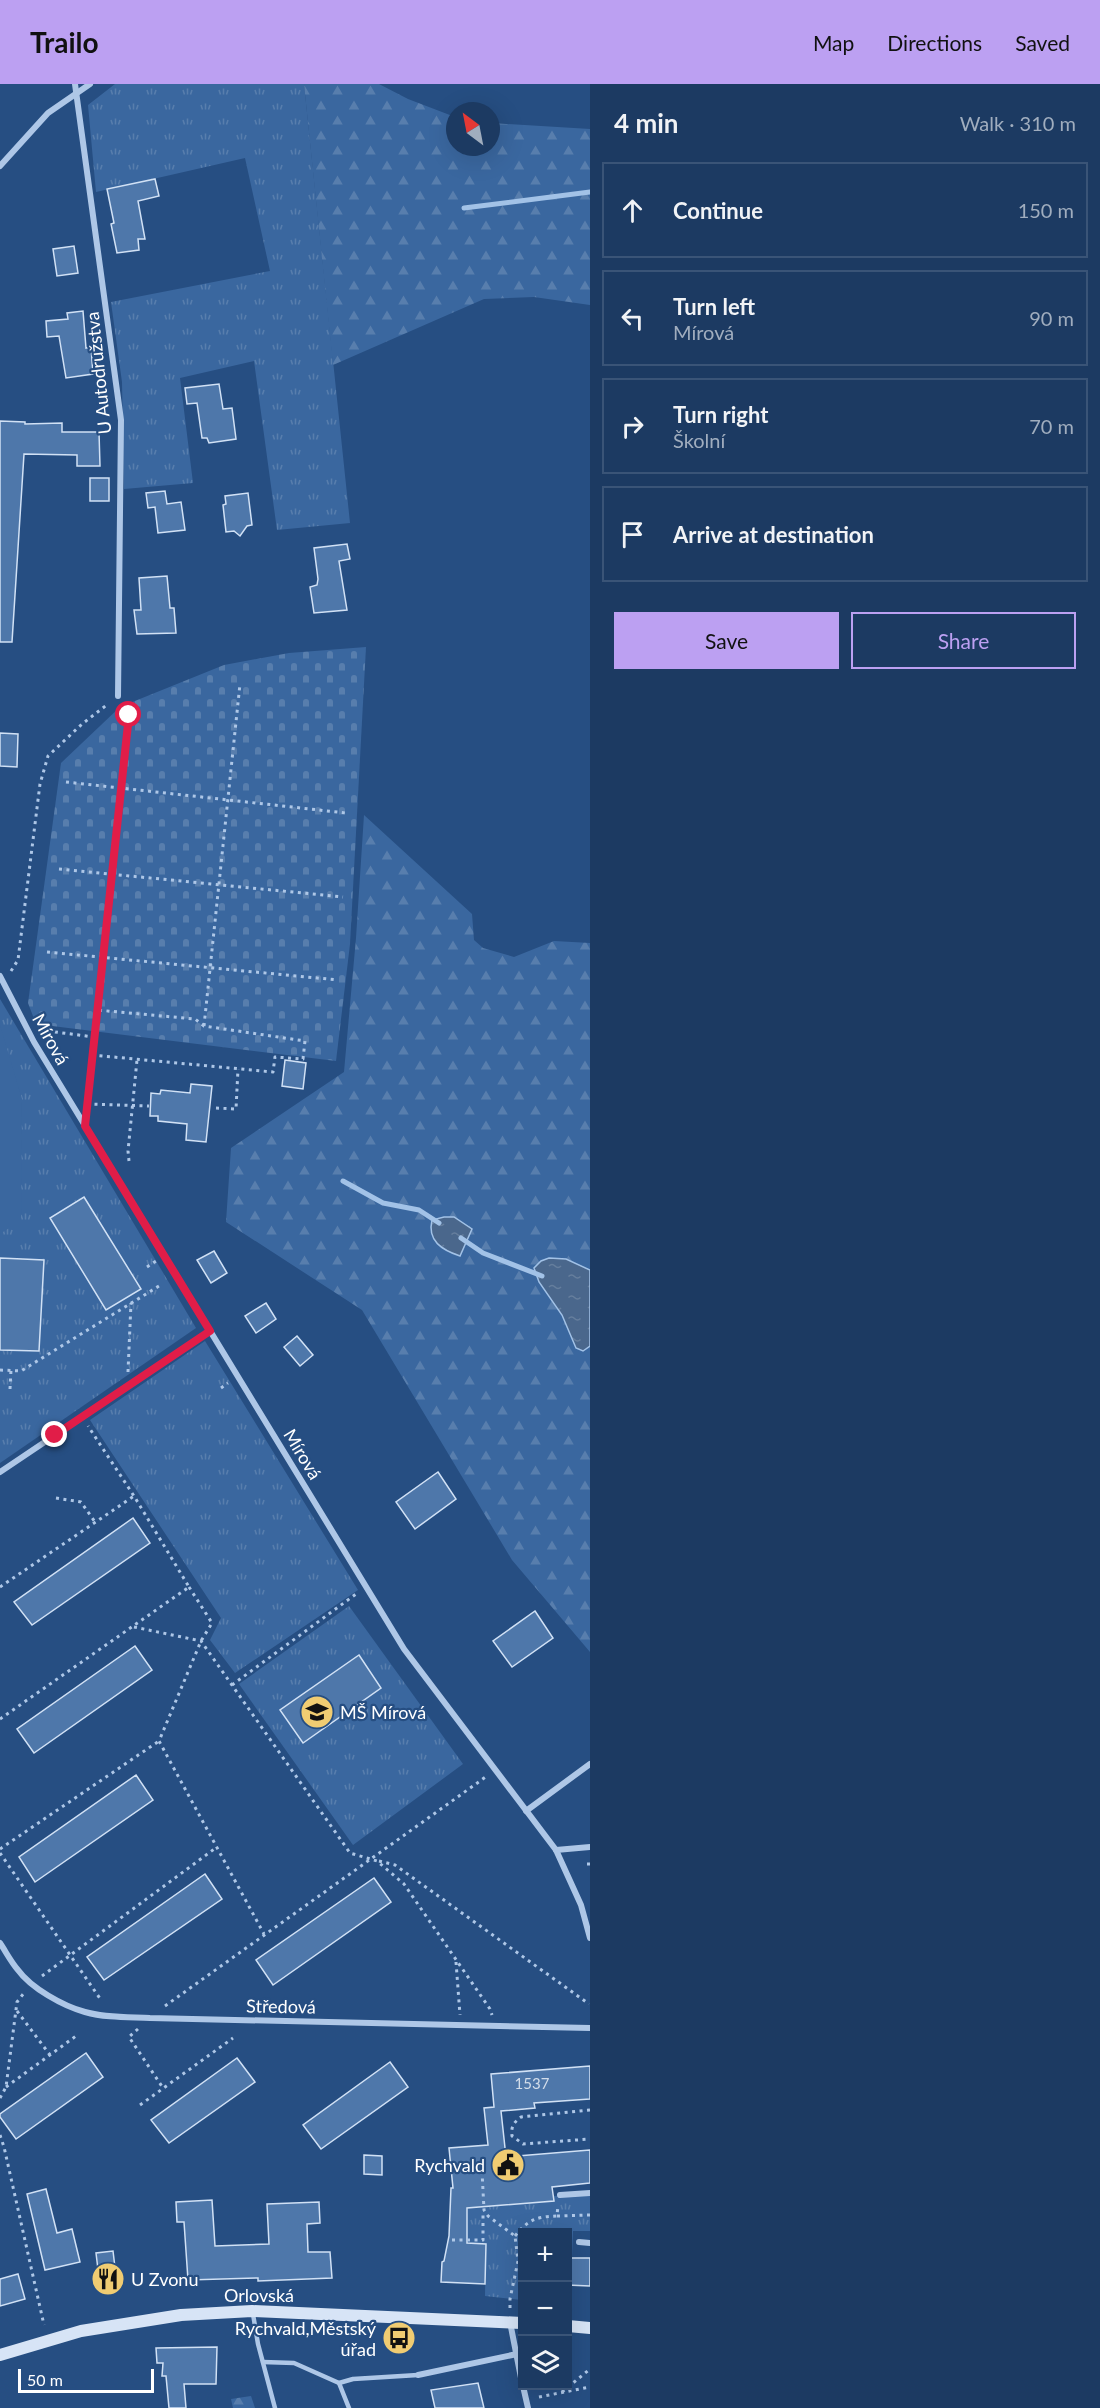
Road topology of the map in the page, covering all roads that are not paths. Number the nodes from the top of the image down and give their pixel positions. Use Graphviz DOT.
graph roads {
  1 [pos="75,84"];
  2 [pos="90,84"];
  3 [pos="77,93"];
  4 [pos="0,166"];
  5 [pos="118,696"];
  6 [pos="0,976"];
  7 [pos="210,1331"];
  8 [pos="0,1472"];
  9 [pos="590,1764"];
  10 [pos="526,1811"];
  11 [pos="590,1847"];
  12 [pos="556,1850"];
  13 [pos="590,1938"];
  14 [pos="0,1943"];
  15 [pos="590,2028"];
  16 [pos="590,2193"];
  17 [pos="560,2196"];
  18 [pos="579,2242"];
  19 [pos="590,2243"];
  20 [pos="252,2311"];
  21 [pos="516,2322"];
  22 [pos="572,2326"];
  23 [pos="590,2328"];
  24 [pos="517,2354"];
  25 [pos="0,2355"];
  26 [pos="518,2359"];
  27 [pos="263,2362"];
  28 [pos="418,2375"];
  29 [pos="339,2383"];
  30 [pos="524,2390"];
  31 [pos="275,2408"];
  32 [pos="349,2408"];
  33 [pos="528,2408"];
  1 -- 3 [label="street, U Autodružstva"];
  2 -- 3 [label="street"];
  3 -- 4 [label="street"];
  3 -- 5 [label="street, U Autodružstva"];
  6 -- 7 [label="street, Mírová"];
  7 -- 8 [label="street"];
  7 -- 10 [label="street, Mírová"];
  9 -- 10 [label="street"];
  10 -- 12 [label="street, Mírová"];
  11 -- 12 [label="street"];
  12 -- 13 [label="street, Mírová"];
  14 -- 15 [label="street, Středová"];
  16 -- 17 [label="street"];
  18 -- 19 [label="street"];
  20 -- 21 [label="main road, Orlovská"];
  20 -- 25 [label="main road, Orlovská"];
  20 -- 27 [label="lane"];
  21 -- 24 [label="street"];
  22 -- 23 [label="main road"];
  24 -- 26 [label="street"];
  24 -- 28 [label="street"];
  27 -- 29 [label="lane"];
  27 -- 31 [label="lane"];
  28 -- 29 [label="lane"];
  29 -- 32 [label="lane"];
  30 -- 33 [label="street"];
}
